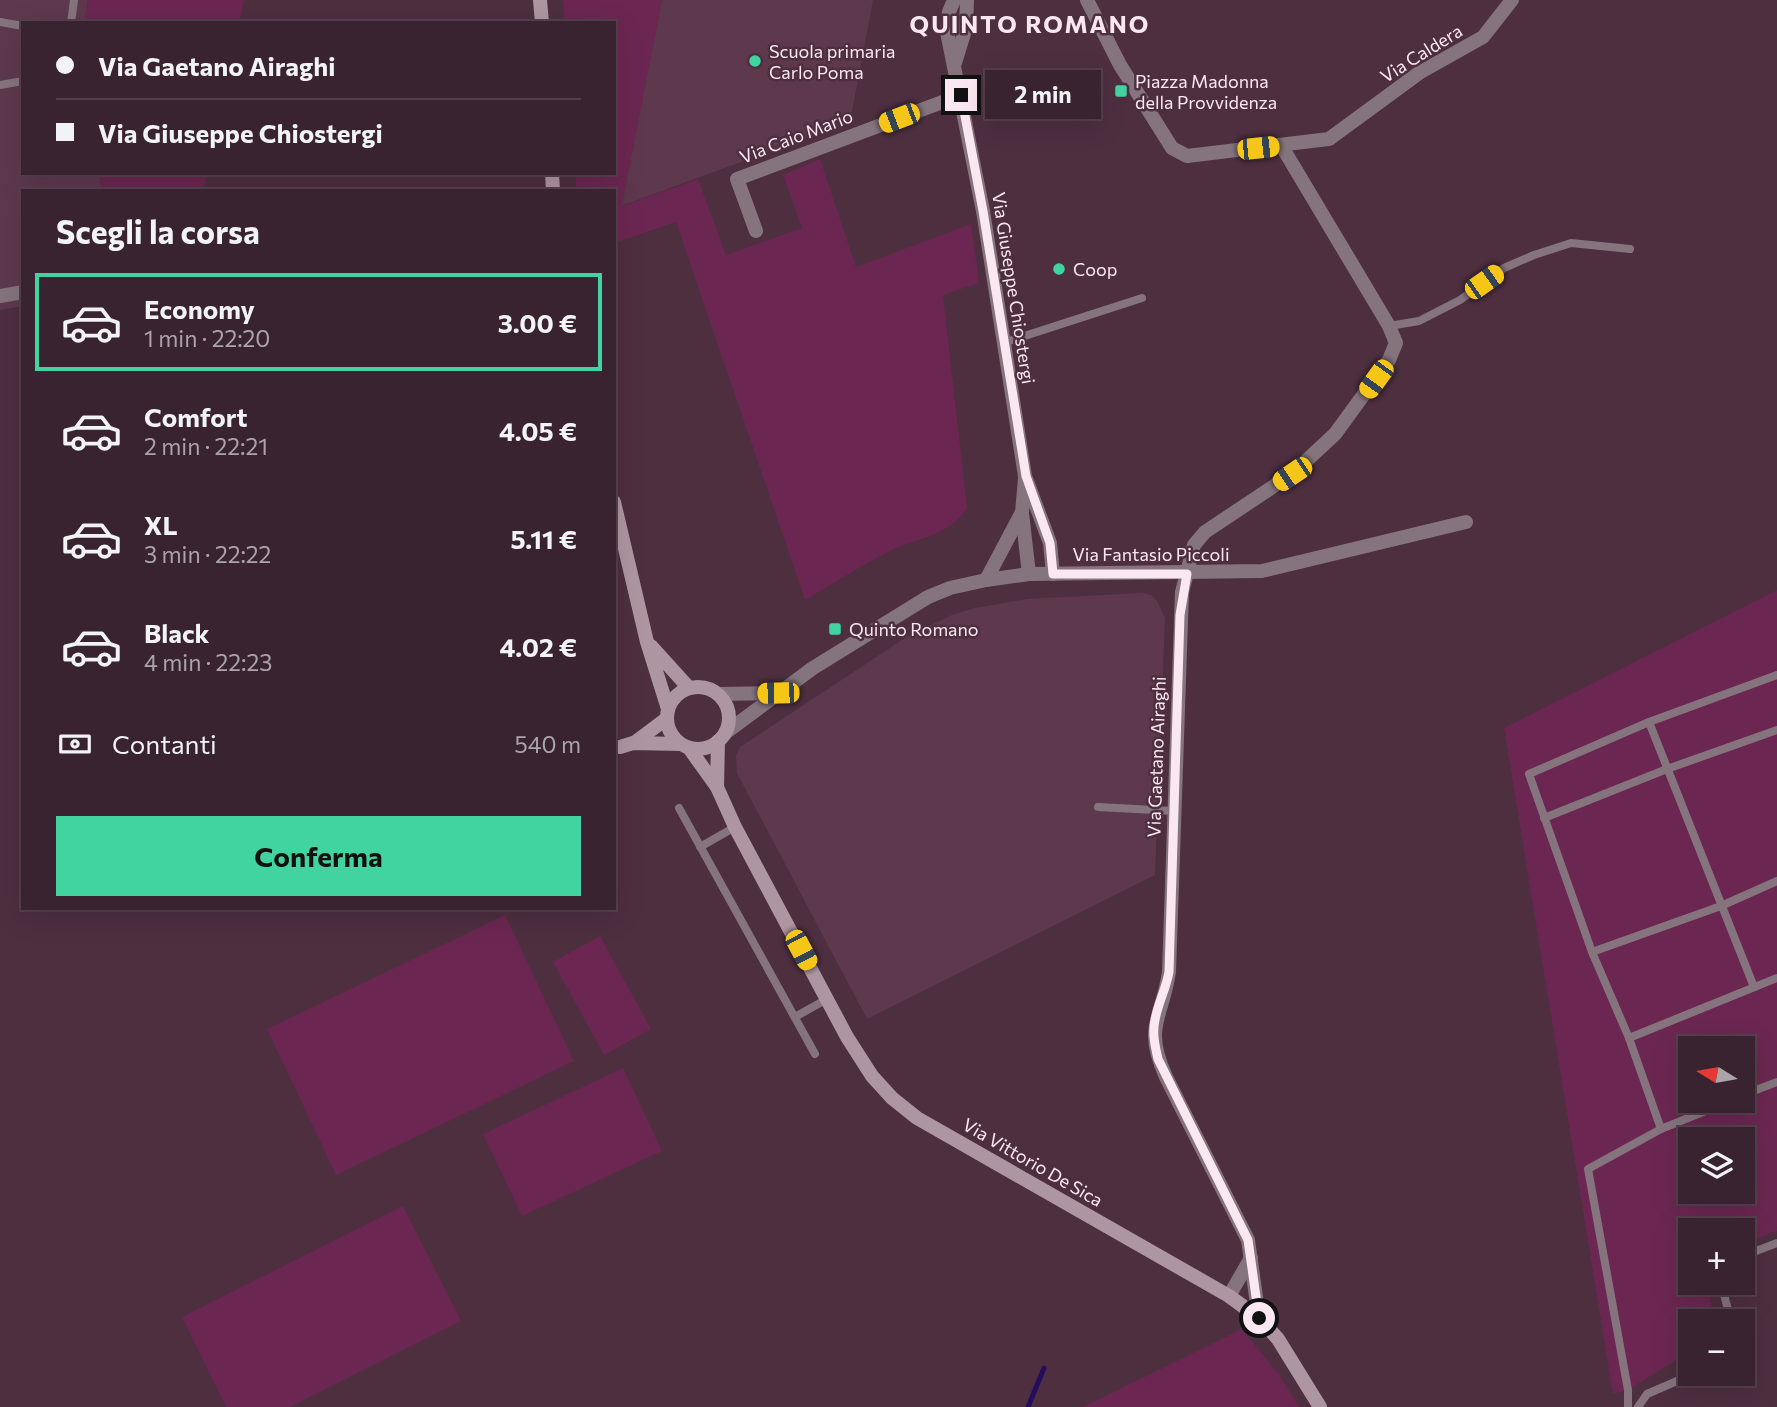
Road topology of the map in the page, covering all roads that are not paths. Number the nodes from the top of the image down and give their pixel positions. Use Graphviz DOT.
graph roads {
  1 [pos="74,0"];
  2 [pos="540,0"];
  3 [pos="954,0"];
  4 [pos="967,0"];
  5 [pos="1087,0"];
  6 [pos="1512,0"];
  7 [pos="71,21"];
  8 [pos="542,21"];
  9 [pos="0,22"];
  10 [pos="21,26"];
  11 [pos="955,64"];
  12 [pos="21,81"];
  13 [pos="0,85"];
  14 [pos="961,95"];
  15 [pos="1281,145"];
  16 [pos="755,231"];
  17 [pos="1630,248"];
  18 [pos="21,292"];
  19 [pos="0,296"];
  20 [pos="1142,298"];
  21 [pos="1389,326"];
  22 [pos="1003,343"];
  23 [pos="1026,476"];
  24 [pos="616,510"];
  25 [pos="1022,513"];
  26 [pos="1466,522"];
  27 [pos="1029,574"];
  28 [pos="1053,574"];
  29 [pos="1187,574"];
  30 [pos="986,580"];
  31 [pos="647,642"];
  32 [pos="1777,675"];
  33 [pos="689,688"];
  34 [pos="778,693"];
  35 [pos="719,694"];
  36 [pos="667,714"];
  37 [pos="1649,722"];
  38 [pos="1777,730"];
  39 [pos="722,737"];
  40 [pos="685,746"];
  41 [pos="1667,769"];
  42 [pos="717,787"];
  43 [pos="1098,807"];
  44 [pos="679,808"];
  45 [pos="1173,811"];
  46 [pos="1544,818"];
  47 [pos="736,827"];
  48 [pos="701,847"];
  49 [pos="1777,881"];
  50 [pos="1721,906"];
  51 [pos="1592,952"];
  52 [pos="1777,978"];
  53 [pos="1754,987"];
  54 [pos="827,999"];
  55 [pos="795,1017"];
  56 [pos="1629,1038"];
  57 [pos="815,1054"];
  58 [pos="1777,1082"];
  59 [pos="1755,1090"];
  60 [pos="1700,1113"];
  61 [pos="1661,1129"];
  62 [pos="1777,1243"];
  63 [pos="1755,1251"];
  64 [pos="1251,1258"];
  65 [pos="1229,1296"];
  66 [pos="1259,1318"];
  67 [pos="1678,1381"];
  68 [pos="1320,1407"];
  69 [pos="1628,1407"];
  70 [pos="1638,1407"];
  1 -- 7 [label="lane"];
  2 -- 8 [label="street"];
  3 -- 11 [label="street"];
  4 -- 11 [label="street"];
  5 -- 15 [label="street, Via Caldera"];
  6 -- 15 [label="street, Via Caldera"];
  9 -- 10 [label="lane"];
  11 -- 14 [label="street, Via Giuseppe Chiostergi"];
  12 -- 13 [label="lane"];
  14 -- 16 [label="street, Via Caio Mario"];
  14 -- 22 [label="street, Via Giuseppe Chiostergi"];
  15 -- 21 [label="street, Via Gaetano Airaghi"];
  17 -- 21 [label="lane"];
  18 -- 19 [label="street"];
  20 -- 22 [label="lane"];
  21 -- 29 [label="street, Via Gaetano Airaghi"];
  22 -- 23 [label="street, Via Giuseppe Chiostergi"];
  23 -- 25 [label="street, Via Giuseppe Chiostergi"];
  23 -- 28 [label="street, Via Giuseppe Chiostergi"];
  24 -- 31 [label="street, Via Vittorio De Sica"];
  25 -- 27 [label="street, Via Giuseppe Chiostergi"];
  25 -- 30 [label="street, Via Giuseppe Chiostergi"];
  26 -- 29 [label="street, Via Fantasio Piccoli"];
  27 -- 28 [label="street, Via Fantasio Piccoli"];
  27 -- 30 [label="street, Via Fantasio Piccoli"];
  28 -- 29 [label="street, Via Fantasio Piccoli"];
  29 -- 45 [label="street, Via Gaetano Airaghi"];
  30 -- 34 [label="street, Via Fantasio Piccoli"];
  31 -- 33 [label="street, Via Vittorio De Sica"];
  31 -- 36 [label="street, Via Vittorio De Sica"];
  32 -- 37 [label="lane"];
  33 -- 35 [label="street"];
  33 -- 36 [label="street"];
  34 -- 35 [label="street"];
  34 -- 39 [label="street, Via Fantasio Piccoli"];
  35 -- 39 [label="street, Via Vittorio De Sica"];
  36 -- 40 [label="street, Via Vittorio De Sica"];
  36 -- 40 [label="street"];
  37 -- 41 [label="lane"];
  37 -- 46 [label="lane"];
  38 -- 41 [label="lane"];
  39 -- 40 [label="street"];
  39 -- 42 [label="street, Via Vittorio De Sica"];
  40 -- 42 [label="street, Via Vittorio De Sica"];
  41 -- 46 [label="lane"];
  41 -- 50 [label="lane"];
  42 -- 47 [label="street, Via Vittorio De Sica"];
  43 -- 45 [label="lane"];
  44 -- 48 [label="lane"];
  45 -- 64 [label="street, Via Gaetano Airaghi"];
  46 -- 51 [label="lane"];
  47 -- 48 [label="lane"];
  47 -- 54 [label="street, Via Vittorio De Sica"];
  48 -- 55 [label="lane"];
  49 -- 50 [label="lane"];
  50 -- 51 [label="lane"];
  50 -- 53 [label="lane"];
  51 -- 56 [label="lane"];
  52 -- 53 [label="lane"];
  53 -- 56 [label="lane"];
  54 -- 55 [label="lane"];
  54 -- 65 [label="street, Via Vittorio De Sica"];
  55 -- 57 [label="lane"];
  56 -- 61 [label="lane"];
  58 -- 59 [label="lane"];
  60 -- 61 [label="lane"];
  61 -- 69 [label="lane"];
  62 -- 63 [label="lane"];
  64 -- 65 [label="street"];
  64 -- 66 [label="street, Via Gaetano Airaghi"];
  65 -- 66 [label="street, Via Vittorio De Sica"];
  66 -- 68 [label="street"];
  67 -- 70 [label="lane"];
}
